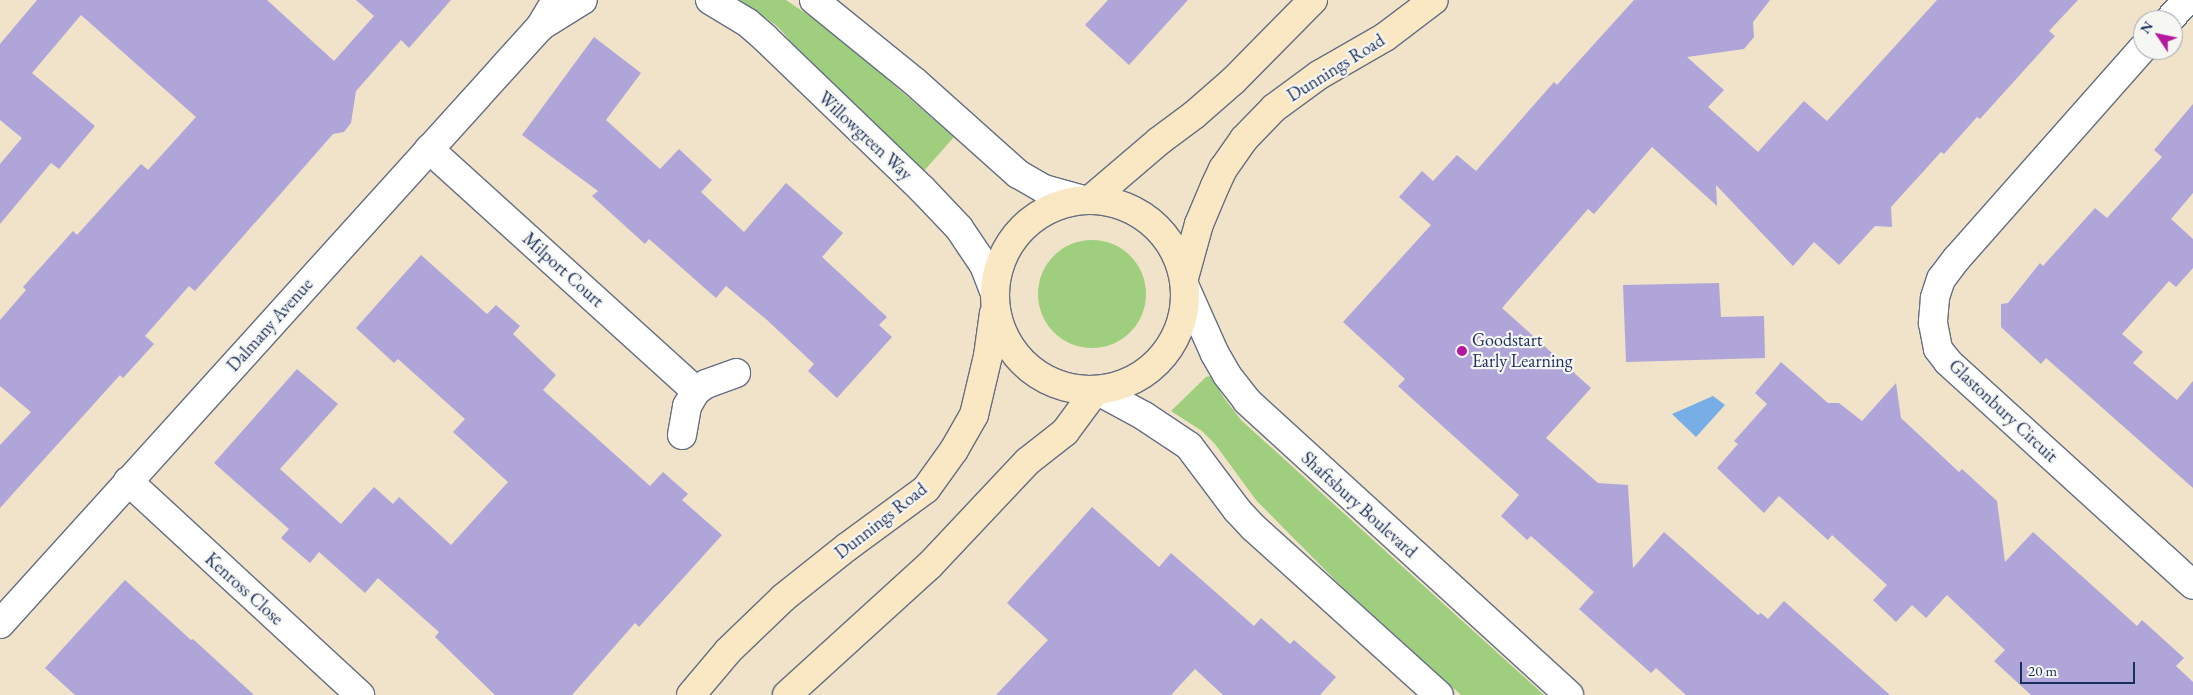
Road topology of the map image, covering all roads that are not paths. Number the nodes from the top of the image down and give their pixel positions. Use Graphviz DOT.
graph roads {
  1 [pos="556,0"];
  2 [pos="583,0"];
  3 [pos="710,0"];
  4 [pos="814,0"];
  5 [pos="1313,0"];
  6 [pos="1434,0"];
  7 [pos="2187,0"];
  8 [pos="2178,10"];
  9 [pos="540,27"];
  10 [pos="2133,59"];
  11 [pos="429,149"];
  12 [pos="1087,200"];
  13 [pos="1184,282"];
  14 [pos="995,297"];
  15 [pos="736,373"];
  16 [pos="1097,390"];
  17 [pos="696,391"];
  18 [pos="682,435"];
  19 [pos="128,482"];
  20 [pos="2193,585"];
  21 [pos="0,624"];
  22 [pos="360,695"];
  23 [pos="691,695"];
  24 [pos="787,695"];
  25 [pos="1438,695"];
  26 [pos="1569,695"];
  1 -- 9 [label="street, Dalmany Avenue"];
  2 -- 9 [label="street, Dalmany Avenue"];
  3 -- 14 [label="street, Willowgreen Way"];
  4 -- 12 [label="street"];
  5 -- 12 [label="main road"];
  6 -- 13 [label="main road, Dunnings Road"];
  7 -- 8 [label="street"];
  9 -- 11 [label="street, Dalmany Avenue"];
  10 -- 20 [label="street, Glastonbury Circuit"];
  11 -- 17 [label="street, Milport Court"];
  11 -- 19 [label="street, Dalmany Avenue"];
  12 -- 13 [label="main road"];
  12 -- 14 [label="main road, Dunnings Road"];
  13 -- 16 [label="main road"];
  13 -- 26 [label="street, Shaftsbury Boulevard"];
  14 -- 16 [label="main road"];
  14 -- 23 [label="main road, Dunnings Road"];
  15 -- 17 [label="street"];
  16 -- 24 [label="main road"];
  16 -- 25 [label="street"];
  17 -- 18 [label="street"];
  19 -- 21 [label="street, Dalmany Avenue"];
  19 -- 22 [label="street, Kenross Close"];
}
